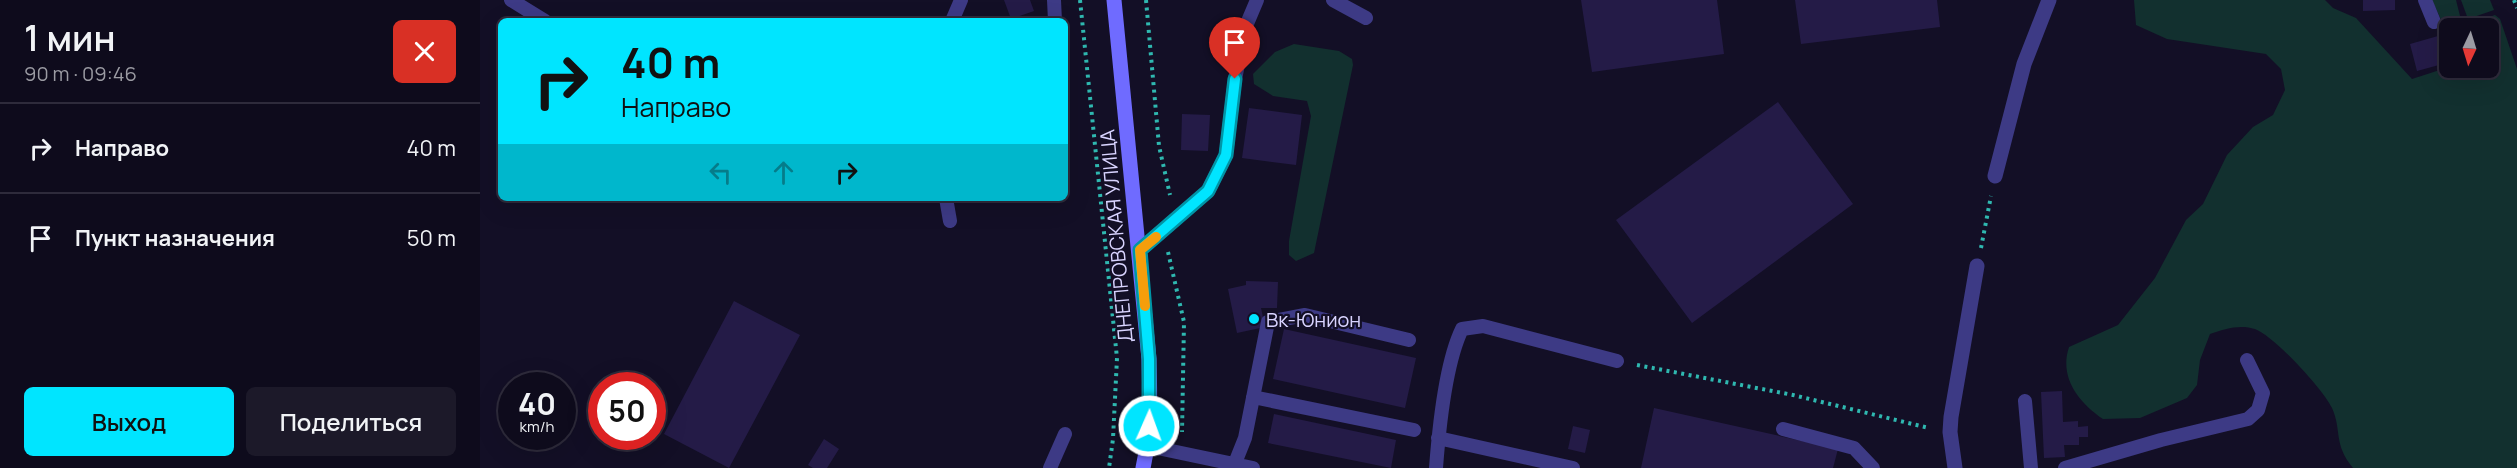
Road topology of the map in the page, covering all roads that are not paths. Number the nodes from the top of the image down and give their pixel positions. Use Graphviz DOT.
graph roads {
  1 [pos="511,0"];
  2 [pos="961,0"];
  3 [pos="1054,0"];
  4 [pos="1114,0"];
  5 [pos="1257,0"];
  6 [pos="1333,0"];
  7 [pos="2049,0"];
  8 [pos="2425,0"];
  9 [pos="539,18"];
  10 [pos="953,18"];
  11 [pos="1055,18"];
  12 [pos="1366,18"];
  13 [pos="2434,22"];
  14 [pos="1995,176"];
  15 [pos="947,201"];
  16 [pos="950,221"];
  17 [pos="1140,250"];
  18 [pos="1977,266"];
  19 [pos="1409,340"];
  20 [pos="2247,360"];
  21 [pos="1617,362"];
  22 [pos="1253,397"];
  23 [pos="2025,401"];
  24 [pos="1783,429"];
  25 [pos="1414,430"];
  26 [pos="1065,434"];
  27 [pos="1438,438"];
  28 [pos="1148,447"];
  29 [pos="1234,466"];
  30 [pos="1050,468"];
  31 [pos="1143,468"];
  32 [pos="1252,468"];
  33 [pos="1436,468"];
  34 [pos="1573,468"];
  35 [pos="1873,468"];
  36 [pos="1955,468"];
  37 [pos="2031,468"];
  38 [pos="2066,468"];
  1 -- 9 [label="lane"];
  2 -- 10 [label="lane"];
  3 -- 11 [label="lane"];
  4 -- 17 [label="main road, ДНЕПРОВСКАЯ УЛИЦА"];
  5 -- 17 [label="lane"];
  6 -- 12 [label="lane"];
  7 -- 14 [label="street"];
  8 -- 13 [label="lane"];
  15 -- 16 [label="lane"];
  17 -- 28 [label="main road, ДНЕПРОВСКАЯ УЛИЦА"];
  18 -- 36 [label="street"];
  19 -- 22 [label="lane"];
  20 -- 38 [label="lane"];
  21 -- 27 [label="lane"];
  22 -- 25 [label="lane"];
  22 -- 29 [label="lane"];
  23 -- 37 [label="lane"];
  24 -- 35 [label="lane"];
  26 -- 30 [label="lane"];
  27 -- 33 [label="lane"];
  27 -- 34 [label="lane"];
  28 -- 29 [label="lane"];
  28 -- 31 [label="main road, ДНЕПРОВСКАЯ УЛИЦА"];
  29 -- 32 [label="lane"];
}
